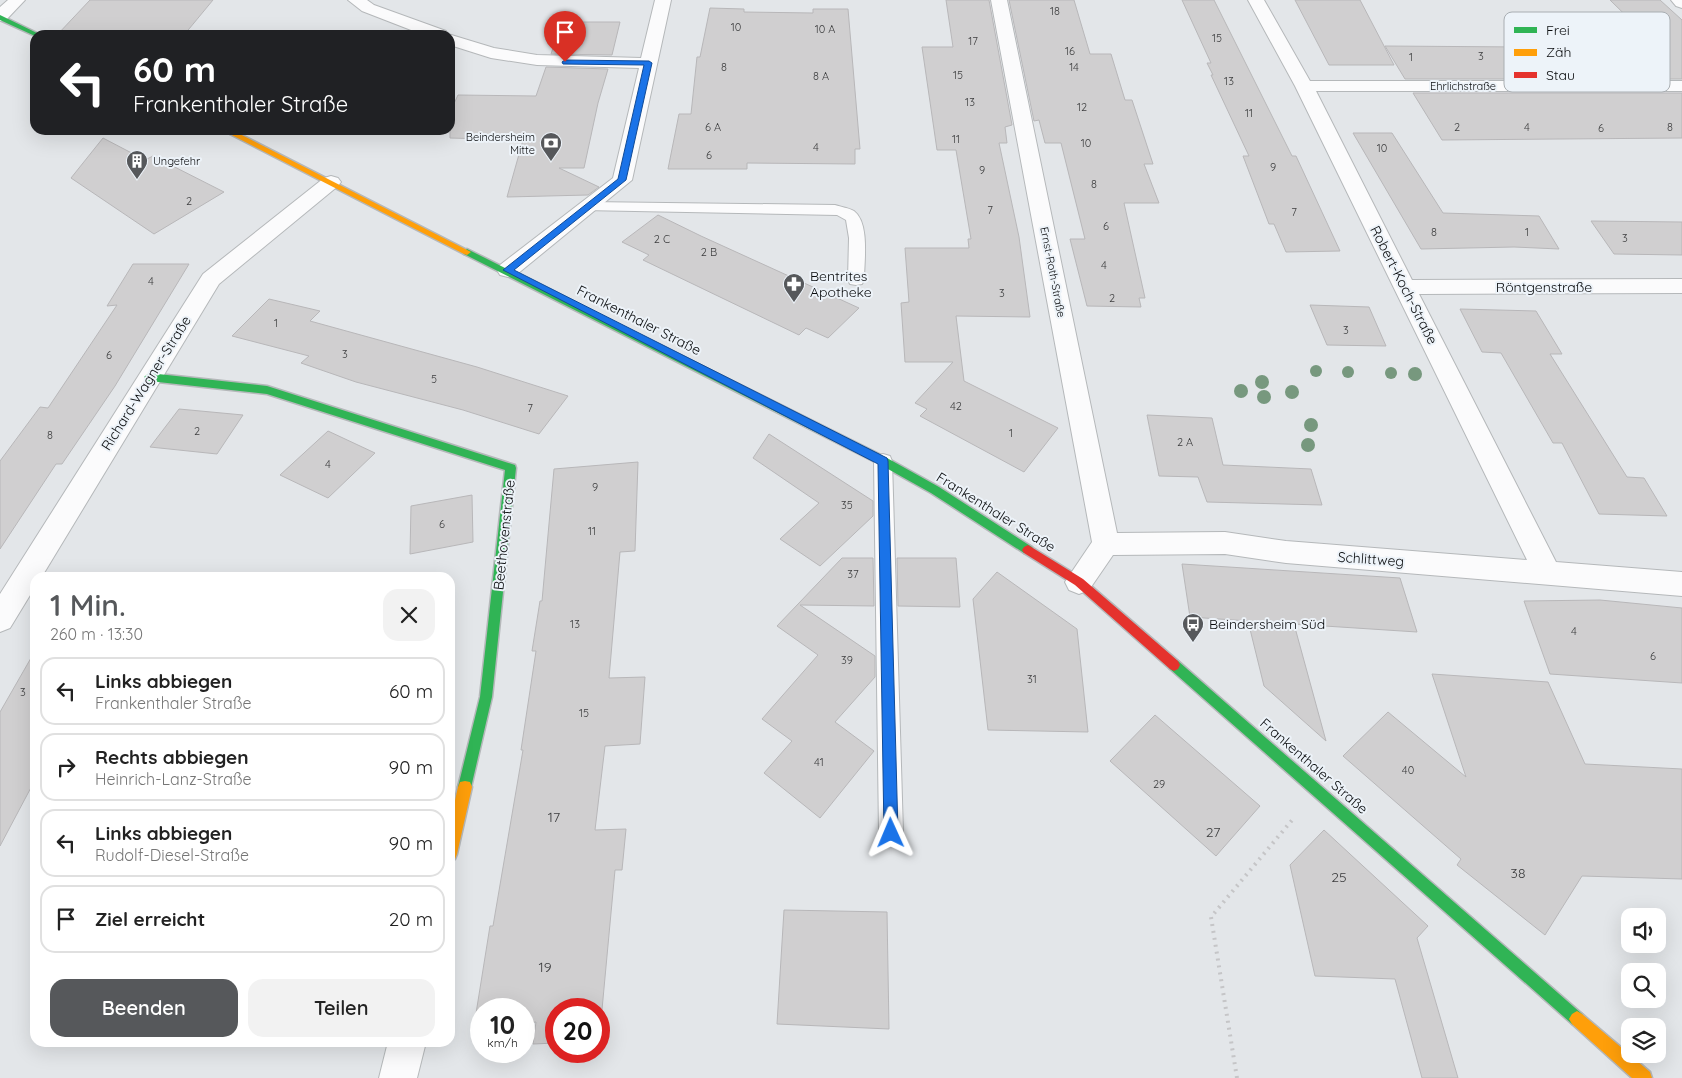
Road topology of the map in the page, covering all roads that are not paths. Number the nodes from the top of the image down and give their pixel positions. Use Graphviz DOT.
graph roads {
  1 [pos="17,0"];
  2 [pos="356,0"];
  3 [pos="663,0"];
  4 [pos="1000,0"];
  5 [pos="1256,0"];
  6 [pos="1679,0"];
  7 [pos="1682,3"];
  8 [pos="0,16"];
  9 [pos="427,30"];
  10 [pos="30,31"];
  11 [pos="455,40"];
  12 [pos="649,63"];
  13 [pos="1304,86"];
  14 [pos="1504,86"];
  15 [pos="236,135"];
  16 [pos="331,182"];
  17 [pos="588,207"];
  18 [pos="508,270"];
  19 [pos="856,280"];
  20 [pos="1682,286"];
  21 [pos="1406,287"];
  22 [pos="149,377"];
  23 [pos="883,461"];
  24 [pos="1106,544"];
  25 [pos="1547,572"];
  26 [pos="1079,582"];
  27 [pos="1682,584"];
  28 [pos="0,619"];
  29 [pos="455,832"];
  30 [pos="891,833"];
  31 [pos="405,1047"];
  32 [pos="398,1078"];
  33 [pos="1644,1078"];
  1 -- 8 [label="street"];
  2 -- 9 [label="street"];
  3 -- 12 [label="street"];
  4 -- 24 [label="street, Ernst-Roth-Straße"];
  5 -- 13 [label="street, Robert-Koch-Straße"];
  6 -- 7 [label="street"];
  8 -- 10 [label="street"];
  11 -- 12 [label="street"];
  12 -- 17 [label="street"];
  13 -- 14 [label="street, Ehrlichstraße"];
  13 -- 21 [label="street, Robert-Koch-Straße"];
  15 -- 16 [label="street, Frankenthaler Straße"];
  16 -- 18 [label="street, Frankenthaler Straße"];
  16 -- 22 [label="street, Richard-Wagner-Straße"];
  17 -- 18 [label="street"];
  17 -- 19 [label="lane"];
  18 -- 23 [label="street, Frankenthaler Straße"];
  20 -- 21 [label="street, Röntgenstraße"];
  21 -- 25 [label="street, Robert-Koch-Straße"];
  22 -- 28 [label="street, Richard-Wagner-Straße"];
  22 -- 29 [label="street, Beethovenstraße"];
  23 -- 26 [label="street, Frankenthaler Straße"];
  23 -- 30 [label="lane"];
  24 -- 25 [label="street, Schlittweg"];
  24 -- 26 [label="street"];
  25 -- 27 [label="street, Schlittweg"];
  26 -- 33 [label="street, Frankenthaler Straße"];
  31 -- 32 [label="street"];
}
